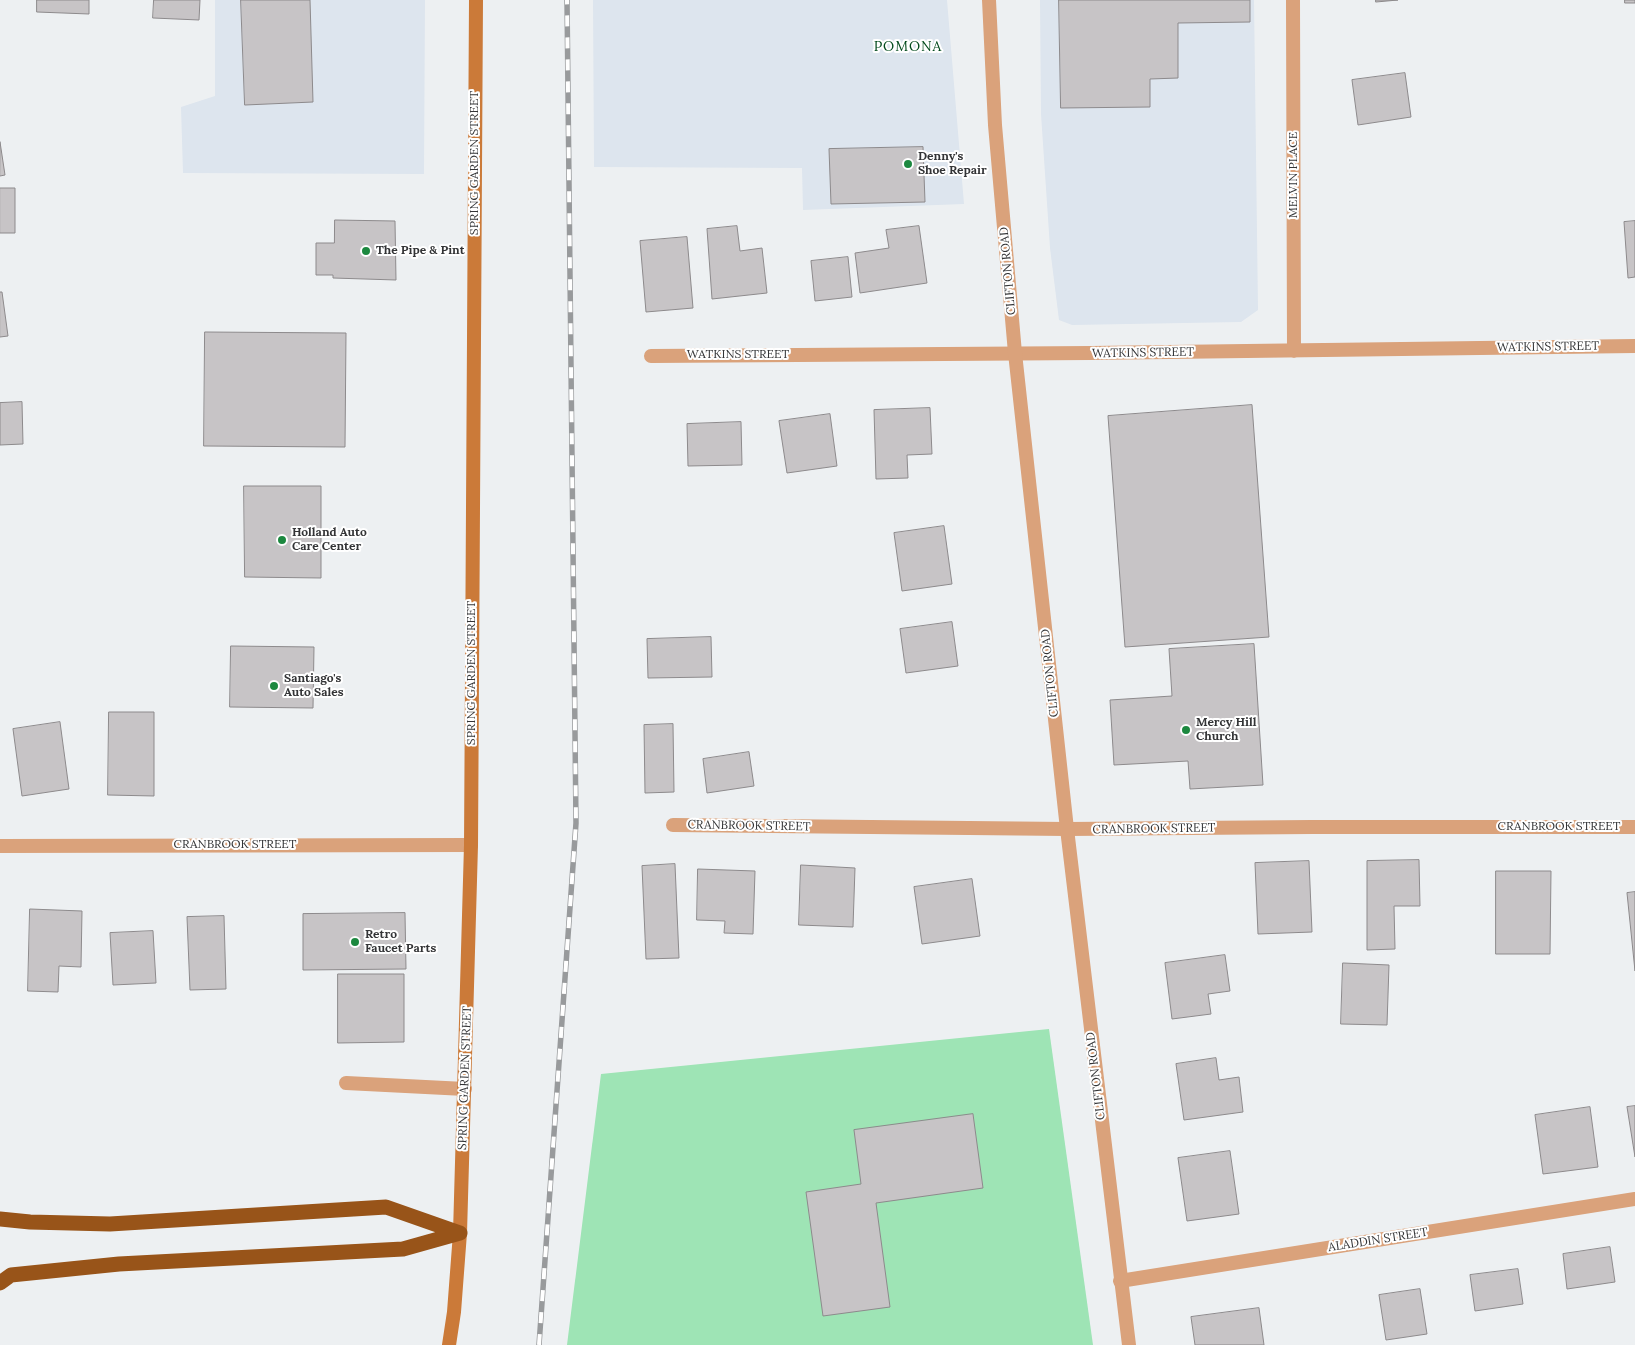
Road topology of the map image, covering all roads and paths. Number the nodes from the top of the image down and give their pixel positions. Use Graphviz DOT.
graph roads {
  1 [pos="476,0"];
  2 [pos="989,0"];
  3 [pos="1293,0"];
  4 [pos="1635,346"];
  5 [pos="1294,351"];
  6 [pos="1015,353"];
  7 [pos="651,356"];
  8 [pos="673,825"];
  9 [pos="1635,828"];
  10 [pos="1067,829"];
  11 [pos="471,844"];
  12 [pos="0,846"];
  13 [pos="346,1083"];
  14 [pos="465,1089"];
  15 [pos="1635,1198"];
  16 [pos="0,1219"];
  17 [pos="460,1233"];
  18 [pos="1120,1281"];
  19 [pos="0,1283"];
  20 [pos="449,1345"];
  21 [pos="1129,1345"];
  1 -- 11 [label="main road, SPRING GARDEN STREET"];
  2 -- 6 [label="street, CLIFTON ROAD"];
  3 -- 5 [label="street, MELVIN PLACE"];
  4 -- 5 [label="street, WATKINS STREET"];
  5 -- 6 [label="street, WATKINS STREET"];
  6 -- 7 [label="street, WATKINS STREET"];
  6 -- 10 [label="street, CLIFTON ROAD"];
  8 -- 10 [label="street, CRANBROOK STREET"];
  9 -- 10 [label="street, CRANBROOK STREET"];
  10 -- 18 [label="street, CLIFTON ROAD"];
  11 -- 12 [label="street, CRANBROOK STREET"];
  11 -- 14 [label="main road, SPRING GARDEN STREET"];
  13 -- 14 [label="street"];
  14 -- 17 [label="main road, SPRING GARDEN STREET"];
  15 -- 18 [label="street, ALADDIN STREET"];
  16 -- 17 [label="highway"];
  17 -- 19 [label="highway"];
  17 -- 20 [label="main road, SPRING GARDEN STREET"];
  18 -- 21 [label="street, CLIFTON ROAD"];
}
